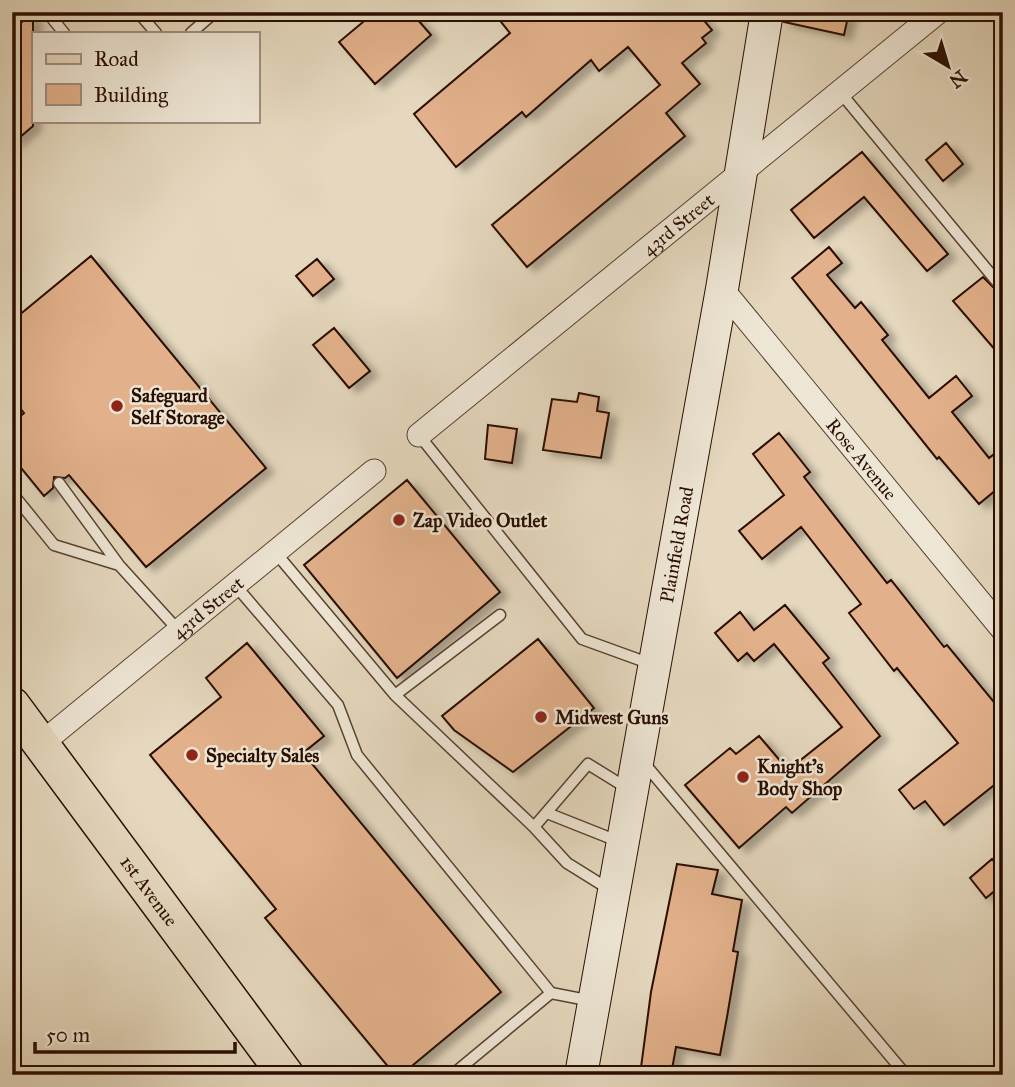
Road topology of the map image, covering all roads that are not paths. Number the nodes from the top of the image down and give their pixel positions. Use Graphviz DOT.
graph roads {
  1 [pos="47,12"];
  2 [pos="138,12"];
  3 [pos="215,12"];
  4 [pos="767,12"];
  5 [pos="938,12"];
  6 [pos="63,32"];
  7 [pos="155,32"];
  8 [pos="192,32"];
  9 [pos="839,92"];
  10 [pos="741,171"];
  11 [pos="722,289"];
  12 [pos="1003,289"];
  13 [pos="419,435"];
  14 [pos="374,471"];
  15 [pos="59,484"];
  16 [pos="12,493"];
  17 [pos="275,552"];
  18 [pos="119,565"];
  19 [pos="235,585"];
  20 [pos="500,614"];
  21 [pos="1003,630"];
  22 [pos="178,631"];
  23 [pos="654,665"];
  24 [pos="395,695"];
  25 [pos="12,705"];
  26 [pos="42,743"];
  27 [pos="638,756"];
  28 [pos="632,791"];
  29 [pos="547,813"];
  30 [pos="534,827"];
  31 [pos="623,843"];
  32 [pos="614,892"];
  33 [pos="551,993"];
  34 [pos="595,1001"];
  35 [pos="286,1075"];
  36 [pos="452,1075"];
  37 [pos="582,1075"];
  38 [pos="906,1075"];
  1 -- 6 [label="lane"];
  2 -- 7 [label="lane"];
  3 -- 8 [label="lane"];
  4 -- 10 [label="street, Plainfield Road"];
  5 -- 9 [label="street, 43rd Street"];
  9 -- 10 [label="street, 43rd Street"];
  9 -- 12 [label="lane"];
  10 -- 11 [label="street, Plainfield Road"];
  10 -- 13 [label="street, 43rd Street"];
  11 -- 21 [label="street, Rose Avenue"];
  11 -- 23 [label="street, Plainfield Road"];
  13 -- 23 [label="lane"];
  14 -- 17 [label="street, 43rd Street"];
  15 -- 18 [label="lane"];
  16 -- 18 [label="lane"];
  17 -- 19 [label="street, 43rd Street"];
  17 -- 24 [label="lane"];
  18 -- 22 [label="lane"];
  19 -- 22 [label="street, 43rd Street"];
  19 -- 33 [label="lane"];
  20 -- 24 [label="lane"];
  22 -- 26 [label="street, 43rd Street"];
  23 -- 27 [label="street, Plainfield Road"];
  24 -- 30 [label="lane"];
  25 -- 26 [label="main road, 1st Avenue"];
  26 -- 35 [label="main road, 1st Avenue"];
  27 -- 28 [label="street, Plainfield Road"];
  27 -- 38 [label="lane"];
  28 -- 29 [label="lane"];
  28 -- 31 [label="street, Plainfield Road"];
  29 -- 30 [label="lane"];
  29 -- 31 [label="lane"];
  30 -- 32 [label="lane"];
  31 -- 32 [label="street, Plainfield Road"];
  32 -- 34 [label="street, Plainfield Road"];
  33 -- 34 [label="lane"];
  33 -- 36 [label="lane"];
  34 -- 37 [label="street, Plainfield Road"];
}
